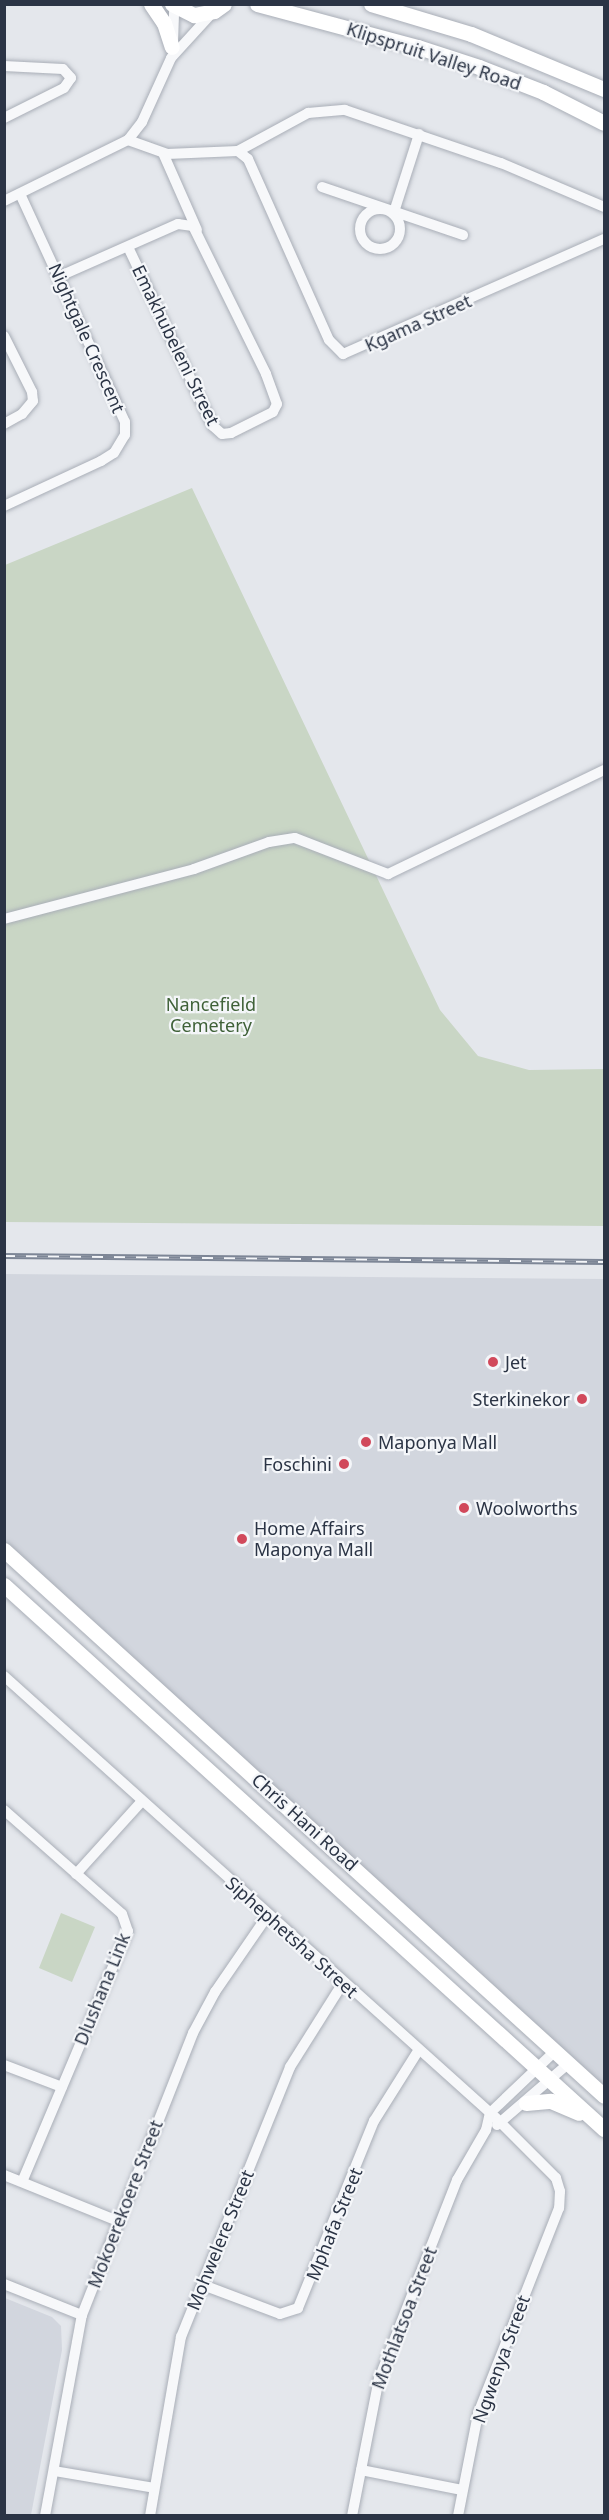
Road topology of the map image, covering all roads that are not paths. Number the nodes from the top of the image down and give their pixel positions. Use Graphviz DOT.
graph roads {
  1 [pos="151,4"];
  2 [pos="257,4"];
  3 [pos="371,4"];
  4 [pos="173,6"];
  5 [pos="222,7"];
  6 [pos="172,53"];
  7 [pos="4,66"];
  8 [pos="604,89"];
  9 [pos="4,118"];
  10 [pos="604,123"];
  11 [pos="419,134"];
  12 [pos="128,140"];
  13 [pos="238,151"];
  14 [pos="163,153"];
  15 [pos="322,187"];
  16 [pos="20,194"];
  17 [pos="4,201"];
  18 [pos="604,207"];
  19 [pos="394,212"];
  20 [pos="198,231"];
  21 [pos="463,235"];
  22 [pos="604,239"];
  23 [pos="128,247"];
  24 [pos="60,276"];
  25 [pos="4,336"];
  26 [pos="8,350"];
  27 [pos="4,424"];
  28 [pos="4,506"];
  29 [pos="604,771"];
  30 [pos="4,919"];
  31 [pos="4,1550"];
  32 [pos="4,1585"];
  33 [pos="4,1676"];
  34 [pos="142,1801"];
  35 [pos="4,1809"];
  36 [pos="76,1874"];
  37 [pos="268,1916"];
  38 [pos="343,1983"];
  39 [pos="418,2051"];
  40 [pos="554,2052"];
  41 [pos="569,2063"];
  42 [pos="4,2065"];
  43 [pos="538,2069"];
  44 [pos="552,2081"];
  45 [pos="62,2087"];
  46 [pos="604,2096"];
  47 [pos="526,2103"];
  48 [pos="490,2113"];
  49 [pos="502,2124"];
  50 [pos="600,2125"];
  51 [pos="486,2130"];
  52 [pos="4,2175"];
  53 [pos="22,2182"];
  54 [pos="559,2208"];
  55 [pos="118,2221"];
  56 [pos="4,2284"];
  57 [pos="203,2285"];
  58 [pos="82,2315"];
  59 [pos="54,2470"];
  60 [pos="361,2470"];
  61 [pos="154,2488"];
  62 [pos="462,2490"];
  63 [pos="45,2516"];
  64 [pos="150,2516"];
  65 [pos="352,2516"];
  66 [pos="458,2516"];
  1 -- 6 [label="main road"];
  2 -- 10 [label="main road, Klipspruit Valley Road"];
  3 -- 8 [label="main road, Klipspruit Valley Road"];
  4 -- 5 [label="main road"];
  4 -- 6 [label="street"];
  5 -- 6 [label="street"];
  6 -- 12 [label="street"];
  7 -- 9 [label="street"];
  11 -- 13 [label="street"];
  11 -- 18 [label="street"];
  11 -- 19 [label="street"];
  12 -- 14 [label="street"];
  12 -- 16 [label="street"];
  13 -- 14 [label="street"];
  13 -- 22 [label="street, Kgama Street"];
  14 -- 20 [label="street"];
  15 -- 19 [label="street"];
  16 -- 17 [label="street"];
  16 -- 24 [label="street, Nightgale Crescent"];
  19 -- 21 [label="street"];
  20 -- 23 [label="street, Emakhubeleni Street"];
  20 -- 23 [label="street, Emakhubeleni Street"];
  23 -- 24 [label="street, Emakhubeleni Street"];
  24 -- 28 [label="street, Nightgale Crescent"];
  25 -- 26 [label="street"];
  26 -- 27 [label="street"];
  29 -- 30 [label="street"];
  31 -- 40 [label="main road, Chris Hani Road"];
  32 -- 43 [label="main road, Chris Hani Road"];
  33 -- 34 [label="street, Siphephetsha Street"];
  34 -- 36 [label="street"];
  34 -- 37 [label="street, Siphephetsha Street"];
  35 -- 36 [label="street, Dlushana Link"];
  36 -- 45 [label="street, Dlushana Link"];
  37 -- 38 [label="street, Siphephetsha Street"];
  37 -- 55 [label="street, Mokoerekoere Street"];
  38 -- 39 [label="street, Siphephetsha Street"];
  38 -- 57 [label="street, Mohwelere Street"];
  39 -- 48 [label="street, Siphephetsha Street"];
  39 -- 57 [label="street, Mphafa Street"];
  40 -- 41 [label="main road, Chris Hani Road"];
  40 -- 43 [label="street"];
  41 -- 44 [label="street"];
  41 -- 46 [label="main road, Chris Hani Road"];
  42 -- 45 [label="street"];
  43 -- 44 [label="main road, Chris Hani Road"];
  43 -- 48 [label="street"];
  44 -- 47 [label="street"];
  44 -- 50 [label="main road, Chris Hani Road"];
  45 -- 53 [label="street, Dlushana Link"];
  47 -- 49 [label="street"];
  47 -- 50 [label="main road"];
  48 -- 49 [label="street, Siphephetsha Street"];
  48 -- 51 [label="street, Mothlatsoa Street"];
  49 -- 51 [label="street"];
  49 -- 54 [label="street, Siphephetsha Street"];
  51 -- 60 [label="street, Mothlatsoa Street"];
  52 -- 53 [label="street"];
  53 -- 55 [label="street"];
  54 -- 62 [label="street, Ngwenya Street"];
  55 -- 58 [label="street, Mokoerekoere Street"];
  56 -- 58 [label="street"];
  57 -- 61 [label="street, Mohwelere Street"];
  58 -- 59 [label="street, Mokoerekoere Street"];
  59 -- 61 [label="street"];
  59 -- 63 [label="street, Mokoerekoere Street"];
  60 -- 62 [label="street"];
  60 -- 65 [label="street, Mothlatsoa Street"];
  61 -- 64 [label="street, Mohwelere Street"];
  62 -- 66 [label="street, Ngwenya Street"];
}
